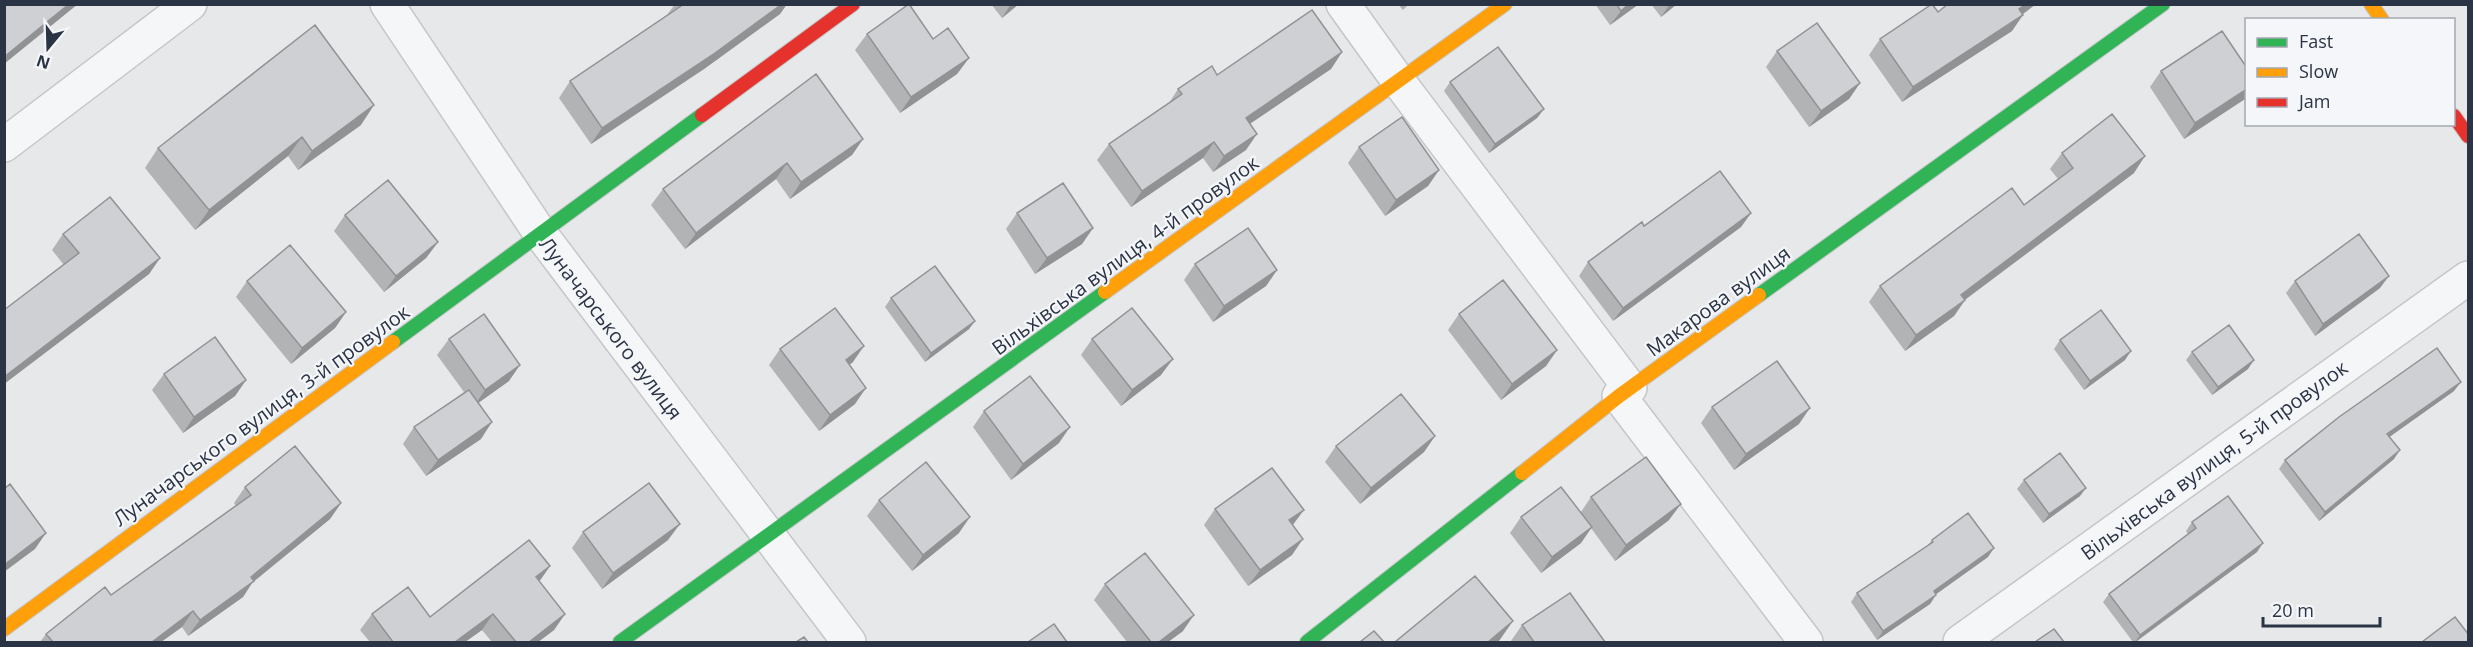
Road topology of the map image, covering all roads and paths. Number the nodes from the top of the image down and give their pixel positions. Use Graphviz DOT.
graph roads {
  1 [pos="190,4"];
  2 [pos="387,4"];
  3 [pos="853,4"];
  4 [pos="1343,4"];
  5 [pos="1505,4"];
  6 [pos="2163,4"];
  7 [pos="2371,4"];
  8 [pos="2381,18"];
  9 [pos="1399,82"];
  10 [pos="2455,117"];
  11 [pos="2469,136"];
  12 [pos="4,145"];
  13 [pos="540,233"];
  14 [pos="2469,278"];
  15 [pos="1624,392"];
  16 [pos="767,536"];
  17 [pos="4,629"];
  18 [pos="620,642"];
  19 [pos="849,642"];
  20 [pos="1307,642"];
  21 [pos="1806,642"];
  22 [pos="1960,642"];
  1 -- 12 [label="street"];
  2 -- 13 [label="street, Луначарського вулиця"];
  3 -- 13 [label="street, Луначарського вулиця, 3-й провулок"];
  4 -- 9 [label="street"];
  5 -- 9 [label="street, Вільхівська вулиця, 4-й провулок"];
  6 -- 15 [label="street, Макарова вулиця"];
  7 -- 8 [label="street"];
  9 -- 15 [label="street"];
  9 -- 16 [label="street, Вільхівська вулиця, 4-й провулок"];
  10 -- 11 [label="street"];
  13 -- 16 [label="street, Луначарського вулиця"];
  13 -- 17 [label="street, Луначарського вулиця, 3-й провулок"];
  14 -- 22 [label="street, Вільхівська вулиця, 5-й провулок"];
  15 -- 20 [label="street, Макарова вулиця"];
  15 -- 21 [label="street"];
  16 -- 18 [label="street, Вільхівська вулиця, 4-й провулок"];
  16 -- 19 [label="street, Луначарського вулиця"];
}
